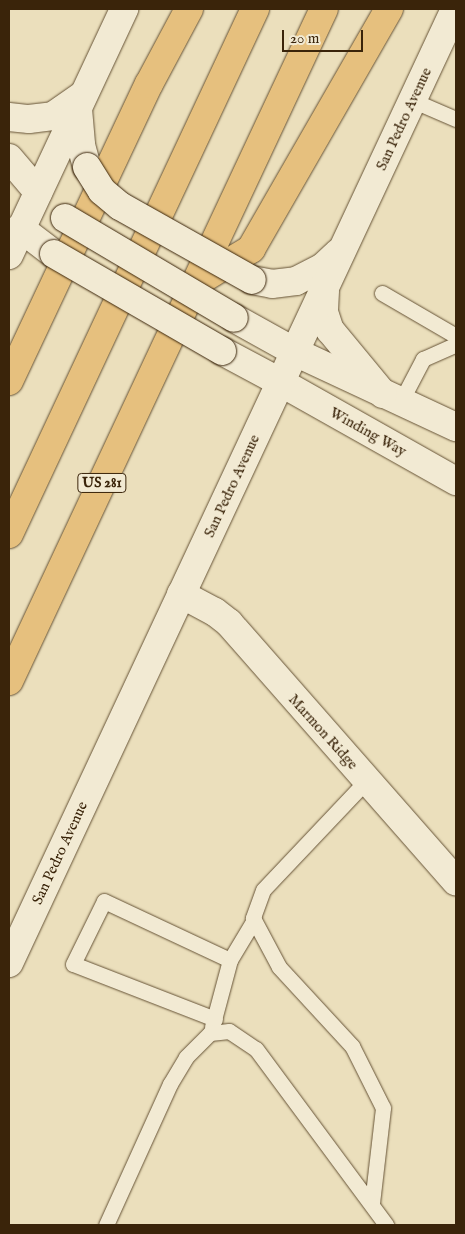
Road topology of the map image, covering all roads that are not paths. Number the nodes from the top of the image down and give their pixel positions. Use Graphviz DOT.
graph roads {
  1 [pos="124,9"];
  2 [pos="189,9"];
  3 [pos="255,9"];
  4 [pos="324,9"];
  5 [pos="389,9"];
  6 [pos="452,26"];
  7 [pos="412,100"];
  8 [pos="81,101"];
  9 [pos="9,117"];
  10 [pos="456,119"];
  11 [pos="9,158"];
  12 [pos="38,192"];
  13 [pos="15,221"];
  14 [pos="344,246"];
  15 [pos="9,255"];
  16 [pos="195,284"];
  17 [pos="326,286"];
  18 [pos="382,293"];
  19 [pos="456,336"];
  20 [pos="456,344"];
  21 [pos="295,352"];
  22 [pos="9,381"];
  23 [pos="280,382"];
  24 [pos="402,403"];
  25 [pos="456,427"];
  26 [pos="406,452"];
  27 [pos="456,481"];
  28 [pos="9,534"];
  29 [pos="181,594"];
  30 [pos="9,681"];
  31 [pos="367,780"];
  32 [pos="456,881"];
  33 [pos="254,920"];
  34 [pos="230,960"];
  35 [pos="9,963"];
  36 [pos="212,1026"];
  37 [pos="372,1203"];
  38 [pos="106,1225"];
  39 [pos="386,1225"];
  1 -- 8 [label="main road"];
  2 -- 22 [label="highway"];
  3 -- 28 [label="highway"];
  4 -- 16 [label="highway, US 281"];
  5 -- 16 [label="highway"];
  6 -- 7 [label="main road, San Pedro Avenue"];
  7 -- 10 [label="lane"];
  7 -- 14 [label="main road, San Pedro Avenue"];
  8 -- 9 [label="main road"];
  8 -- 12 [label="main road"];
  8 -- 14 [label="main road, bridge"];
  11 -- 12 [label="main road"];
  12 -- 13 [label="main road"];
  12 -- 21 [label="main road, bridge"];
  13 -- 15 [label="main road"];
  13 -- 23 [label="main road, Winding Way, bridge"];
  14 -- 17 [label="main road, San Pedro Avenue"];
  16 -- 30 [label="highway, US 281"];
  17 -- 21 [label="main road, San Pedro Avenue"];
  17 -- 24 [label="main road"];
  18 -- 19 [label="lane"];
  20 -- 24 [label="lane"];
  21 -- 23 [label="main road, San Pedro Avenue"];
  21 -- 24 [label="main road"];
  23 -- 26 [label="main road, Winding Way"];
  23 -- 29 [label="main road, San Pedro Avenue"];
  24 -- 25 [label="main road"];
  24 -- 26 [label="main road"];
  26 -- 27 [label="main road, Winding Way"];
  29 -- 31 [label="main road, Marmon Ridge"];
  29 -- 35 [label="main road, San Pedro Avenue"];
  31 -- 32 [label="main road, Marmon Ridge"];
  31 -- 33 [label="lane"];
  33 -- 34 [label="lane"];
  33 -- 37 [label="lane"];
  34 -- 36 [label="lane"];
  34 -- 36 [label="lane"];
  36 -- 37 [label="lane"];
  36 -- 38 [label="lane"];
  37 -- 39 [label="lane"];
}
